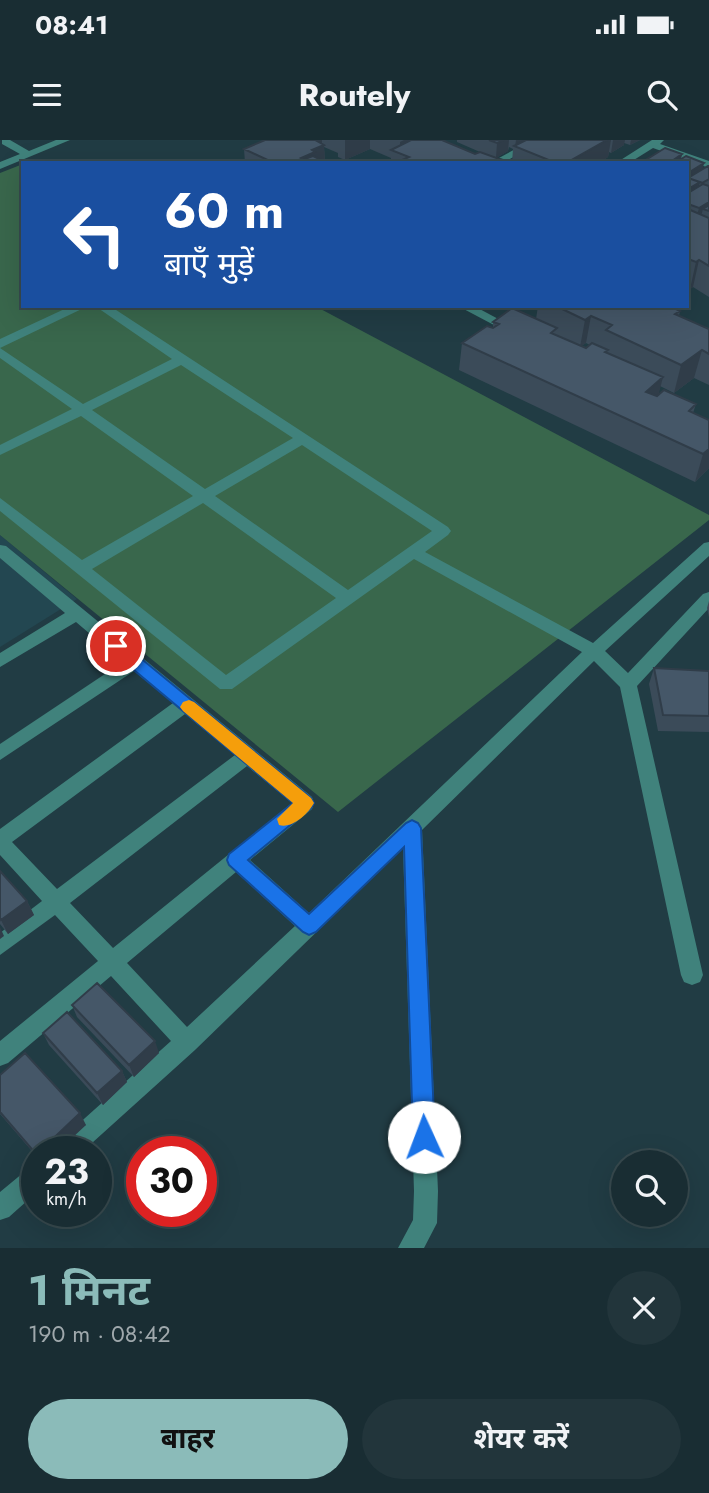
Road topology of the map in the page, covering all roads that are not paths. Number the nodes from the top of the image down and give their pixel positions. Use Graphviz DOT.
graph roads {
  1 [pos="65,140"];
  2 [pos="540,140"];
  3 [pos="5,142"];
  4 [pos="656,142"];
  5 [pos="29,155"];
  6 [pos="504,158"];
  7 [pos="624,161"];
  8 [pos="709,165"];
  9 [pos="0,166"];
  10 [pos="78,308"];
  11 [pos="104,308"];
  12 [pos="468,308"];
  13 [pos="526,336"];
  14 [pos="0,344"];
  15 [pos="0,352"];
  16 [pos="182,359"];
  17 [pos="80,409"];
  18 [pos="302,439"];
  19 [pos="0,451"];
  20 [pos="205,497"];
  21 [pos="0,503"];
  22 [pos="709,547"];
  23 [pos="0,550"];
  24 [pos="414,552"];
  25 [pos="81,568"];
  26 [pos="348,598"];
  27 [pos="709,598"];
  28 [pos="77,614"];
  29 [pos="594,651"];
  30 [pos="0,662"];
  31 [pos="135,662"];
  32 [pos="628,684"];
  33 [pos="186,704"];
  34 [pos="0,752"];
  35 [pos="248,755"];
  36 [pos="412,828"];
  37 [pos="0,841"];
  38 [pos="236,860"];
  39 [pos="55,901"];
  40 [pos="309,926"];
  41 [pos="0,945"];
  42 [pos="112,962"];
  43 [pos="692,975"];
  44 [pos="187,1042"];
  45 [pos="0,1055"];
  46 [pos="82,1136"];
  47 [pos="21,1190"];
  48 [pos="0,1208"];
  49 [pos="410,1248"];
  1 -- 5 [label="street"];
  2 -- 6 [label="street"];
  3 -- 5 [label="street"];
  4 -- 7 [label="street"];
  4 -- 8 [label="street"];
  5 -- 9 [label="street"];
  10 -- 14 [label="street"];
  11 -- 16 [label="street"];
  12 -- 13 [label="street"];
  15 -- 17 [label="street"];
  16 -- 17 [label="street"];
  16 -- 18 [label="street"];
  17 -- 19 [label="street"];
  17 -- 20 [label="street"];
  18 -- 20 [label="street"];
  18 -- 24 [label="street"];
  20 -- 25 [label="street"];
  20 -- 26 [label="street"];
  21 -- 25 [label="street"];
  22 -- 29 [label="street"];
  23 -- 28 [label="street"];
  24 -- 26 [label="street"];
  24 -- 29 [label="street"];
  25 -- 26 [label="street"];
  27 -- 32 [label="street"];
  28 -- 30 [label="street"];
  28 -- 31 [label="street"];
  29 -- 32 [label="street"];
  29 -- 36 [label="street"];
  31 -- 33 [label="street"];
  31 -- 34 [label="street"];
  32 -- 43 [label="street"];
  33 -- 35 [label="street"];
  33 -- 37 [label="street"];
  35 -- 38 [label="street"];
  35 -- 39 [label="street"];
  36 -- 40 [label="street"];
  36 -- 49 [label="street"];
  37 -- 39 [label="street"];
  38 -- 40 [label="street"];
  38 -- 42 [label="street"];
  39 -- 41 [label="street"];
  39 -- 42 [label="street"];
  40 -- 44 [label="street"];
  42 -- 44 [label="street"];
  42 -- 45 [label="street"];
  44 -- 46 [label="street"];
  47 -- 48 [label="street"];
}
